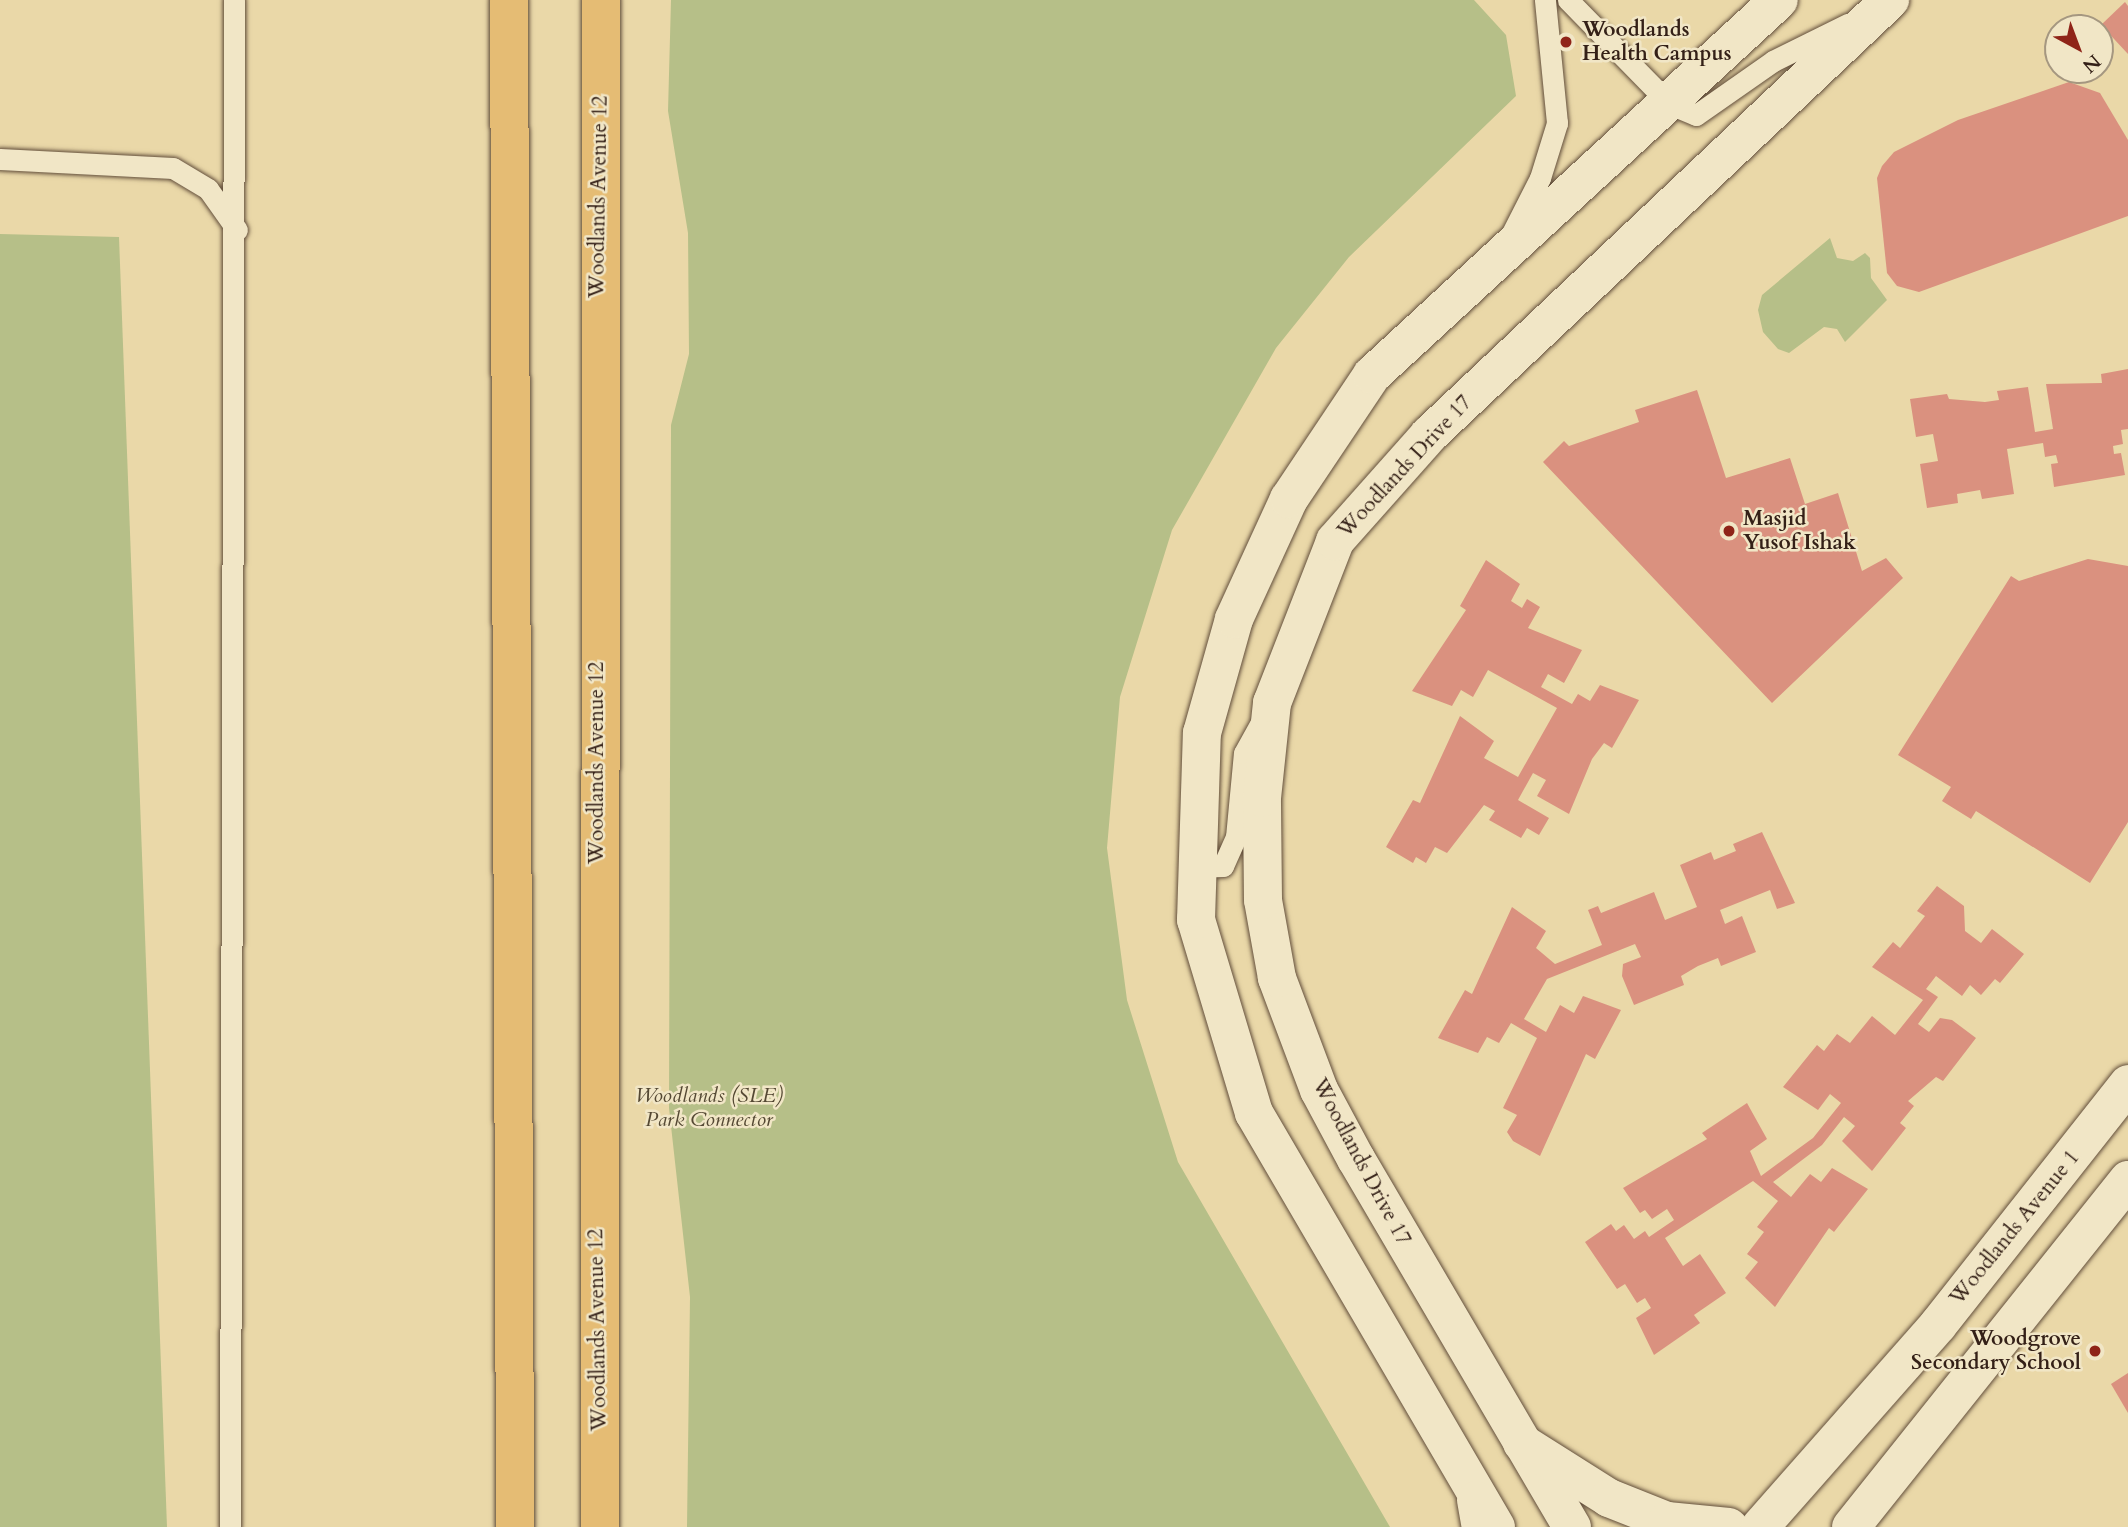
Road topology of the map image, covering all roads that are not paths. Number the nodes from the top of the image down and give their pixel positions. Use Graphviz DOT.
graph roads {
  1 [pos="234,0"];
  2 [pos="509,0"];
  3 [pos="601,0"];
  4 [pos="1545,0"];
  5 [pos="1568,0"];
  6 [pos="1779,0"];
  7 [pos="1886,4"];
  8 [pos="1670,104"];
  9 [pos="0,159"];
  10 [pos="237,230"];
  11 [pos="1496,262"];
  12 [pos="1272,703"];
  13 [pos="1194,867"];
  14 [pos="2128,1084"];
  15 [pos="2111,1126"];
  16 [pos="2128,1180"];
  17 [pos="1522,1443"];
  18 [pos="1484,1518"];
  19 [pos="230,1527"];
  20 [pos="515,1527"];
  21 [pos="600,1527"];
  22 [pos="1572,1527"];
  23 [pos="1729,1527"];
  24 [pos="1760,1527"];
  25 [pos="1851,1527"];
  1 -- 10 [label="lane"];
  2 -- 20 [label="main road"];
  3 -- 21 [label="main road, Woodlands Avenue 12"];
  4 -- 11 [label="lane"];
  5 -- 8 [label="lane"];
  6 -- 8 [label="street"];
  7 -- 8 [label="lane"];
  7 -- 12 [label="street, Woodlands Drive 17"];
  8 -- 11 [label="street"];
  9 -- 10 [label="lane"];
  10 -- 19 [label="lane"];
  11 -- 13 [label="street"];
  12 -- 13 [label="lane"];
  12 -- 17 [label="street, Woodlands Drive 17"];
  13 -- 18 [label="street"];
  14 -- 15 [label="street, Woodlands Avenue 1"];
  15 -- 24 [label="street, Woodlands Avenue 1"];
  16 -- 25 [label="street"];
  17 -- 22 [label="street, Woodlands Drive 17"];
  17 -- 23 [label="street"];
}
